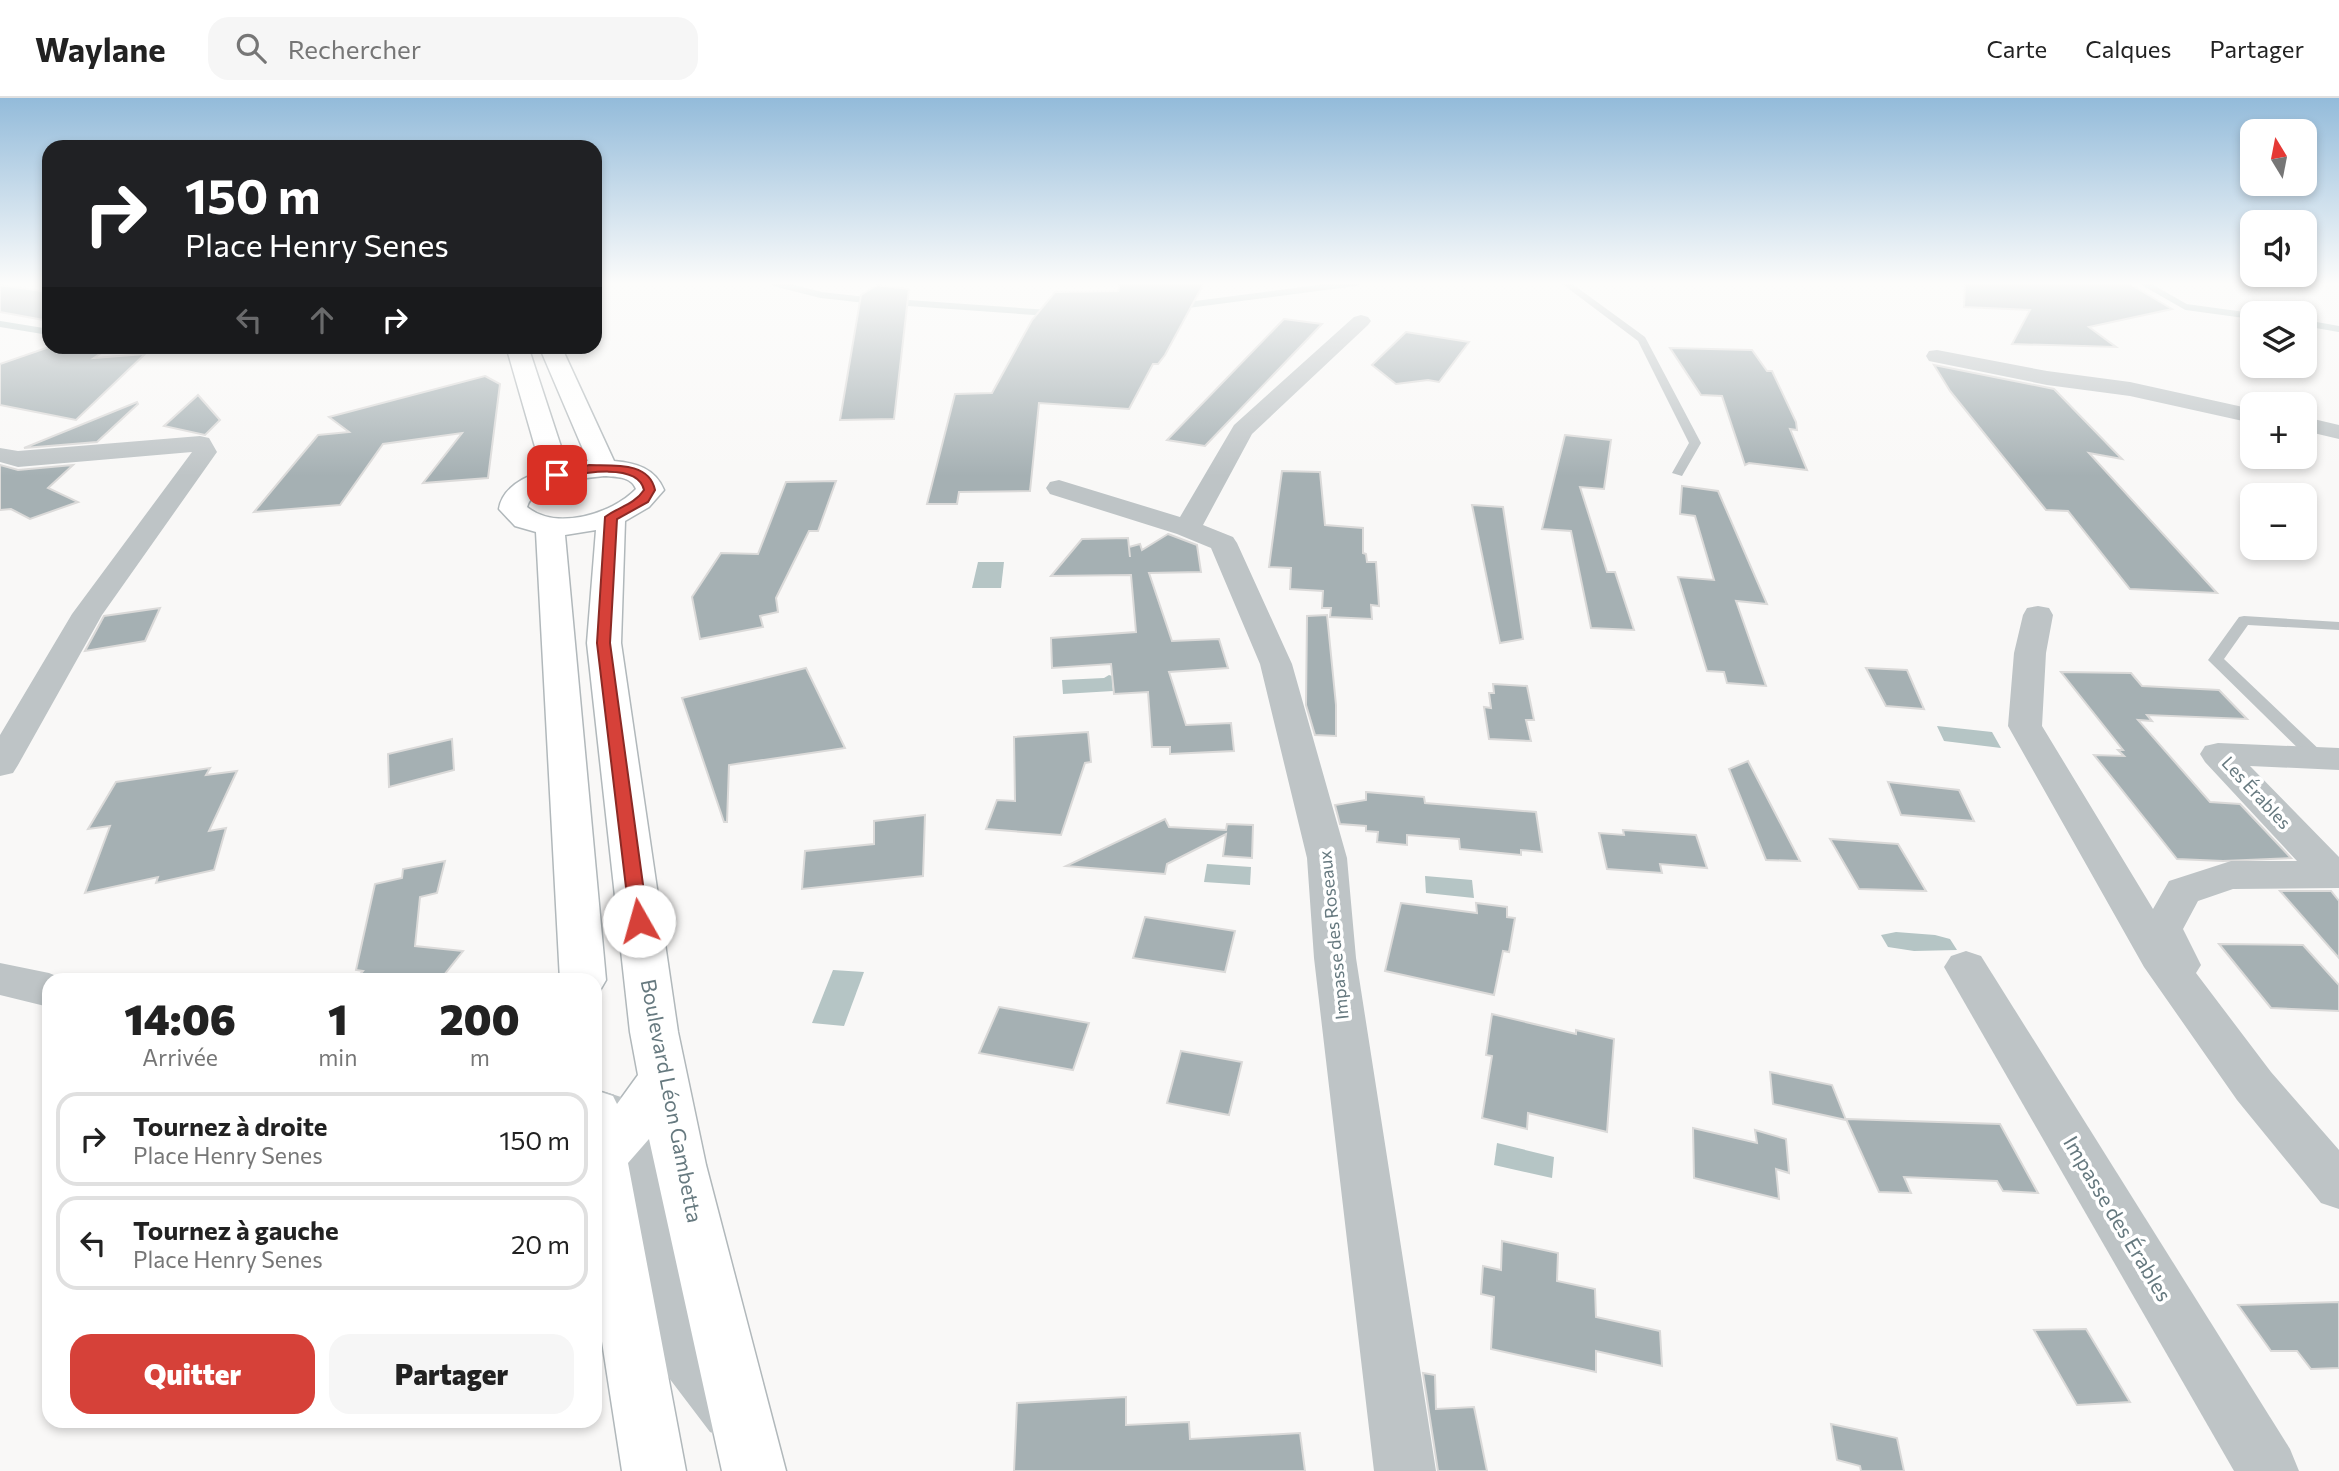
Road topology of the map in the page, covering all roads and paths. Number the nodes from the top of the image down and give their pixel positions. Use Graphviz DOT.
graph roads {
  1 [pos="1332,347"];
  2 [pos="1646,347"];
  3 [pos="519,354"];
  4 [pos="554,354"];
  5 [pos="1937,356"];
  6 [pos="2240,413"];
  7 [pos="2317,427"];
  8 [pos="2339,432"];
  9 [pos="0,455"];
  10 [pos="604,468"];
  11 [pos="1678,473"];
  12 [pos="557,475"];
  13 [pos="1059,488"];
  14 [pos="611,517"];
  15 [pos="550,526"];
  16 [pos="1187,528"];
  17 [pos="2038,615"];
  18 [pos="2339,626"];
  19 [pos="0,765"];
  20 [pos="2332,765"];
  21 [pos="2335,874"];
  22 [pos="1966,967"];
  23 [pos="582,973"];
  24 [pos="0,979"];
  25 [pos="42,988"];
  26 [pos="2204,1016"];
  27 [pos="663,1077"];
  28 [pos="603,1132"];
  29 [pos="2339,1188"];
  30 [pos="649,1445"];
  31 [pos="748,1448"];
  32 [pos="676,1471"];
  33 [pos="1405,1471"];
  34 [pos="2268,1471"];
  1 -- 16 [label="street"];
  2 -- 11 [label="lane"];
  3 -- 12 [label="main road"];
  4 -- 10 [label="main road"];
  5 -- 6 [label="street"];
  7 -- 8 [label="street"];
  9 -- 19 [label="street"];
  10 -- 12 [label="main road"];
  10 -- 14 [label="main road"];
  12 -- 15 [label="main road"];
  13 -- 16 [label="street, Impasse des Roseaux"];
  14 -- 15 [label="main road"];
  14 -- 27 [label="main road, Boulevard Léon Gambetta"];
  15 -- 23 [label="main road"];
  16 -- 33 [label="street, Impasse des Roseaux"];
  17 -- 26 [label="street"];
  18 -- 20 [label="lane"];
  20 -- 21 [label="street, Les Érables"];
  21 -- 26 [label="street, Les Érables"];
  22 -- 34 [label="street, Impasse des Érables"];
  24 -- 25 [label="street"];
  26 -- 29 [label="street"];
  27 -- 28 [label="main road"];
  27 -- 31 [label="main road, Boulevard Léon Gambetta"];
  28 -- 30 [label="main road"];
  28 -- 31 [label="street"];
  30 -- 32 [label="street"];
}
